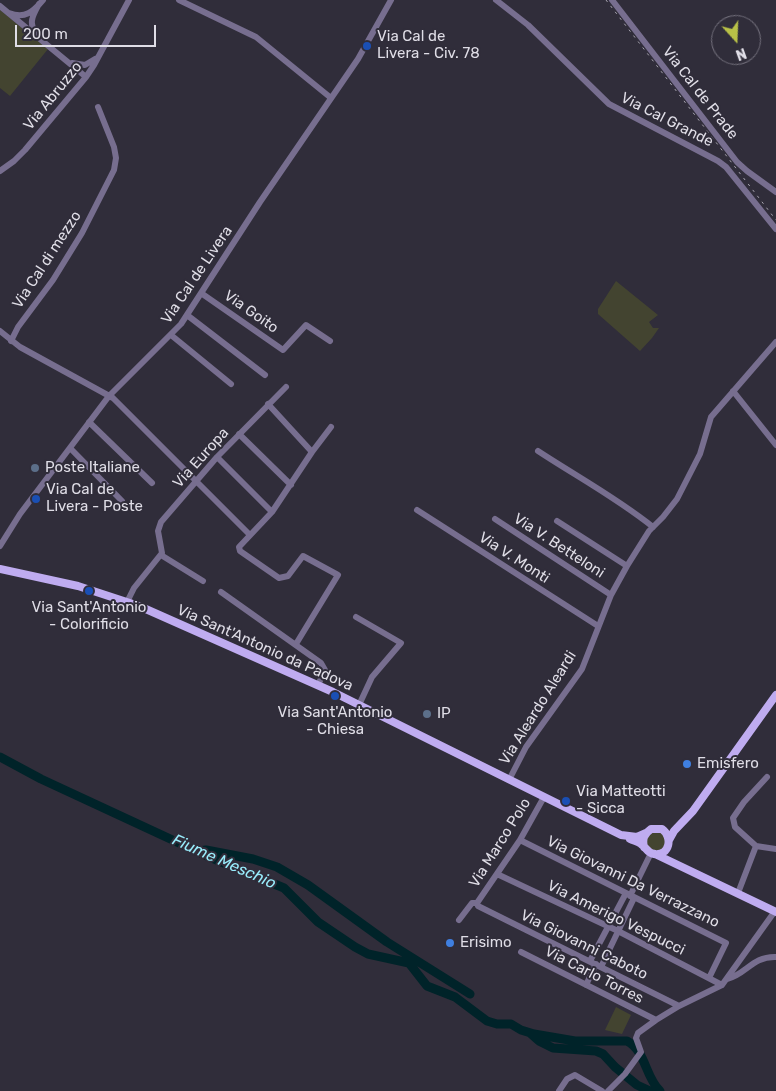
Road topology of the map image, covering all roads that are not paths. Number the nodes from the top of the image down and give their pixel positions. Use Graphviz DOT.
graph roads {
  1 [pos="129,0"];
  2 [pos="179,0"];
  3 [pos="391,0"];
  4 [pos="496,0"];
  5 [pos="612,0"];
  6 [pos="41,2"];
  7 [pos="0,6"];
  8 [pos="8,12"];
  9 [pos="44,42"];
  10 [pos="102,51"];
  11 [pos="71,63"];
  12 [pos="86,77"];
  13 [pos="75,89"];
  14 [pos="331,98"];
  15 [pos="98,107"];
  16 [pos="0,171"];
  17 [pos="776,192"];
  18 [pos="776,229"];
  19 [pos="201,292"];
  20 [pos="187,315"];
  21 [pos="0,332"];
  22 [pos="171,336"];
  23 [pos="11,341"];
  24 [pos="330,341"];
  25 [pos="776,342"];
  26 [pos="265,375"];
  27 [pos="231,384"];
  28 [pos="286,387"];
  29 [pos="733,390"];
  30 [pos="109,396"];
  31 [pos="268,404"];
  32 [pos="90,422"];
  33 [pos="331,427"];
  34 [pos="239,434"];
  35 [pos="776,445"];
  36 [pos="70,448"];
  37 [pos="538,450"];
  38 [pos="312,452"];
  39 [pos="218,457"];
  40 [pos="196,481"];
  41 [pos="152,483"];
  42 [pos="291,485"];
  43 [pos="122,501"];
  44 [pos="417,510"];
  45 [pos="272,512"];
  46 [pos="495,519"];
  47 [pos="557,521"];
  48 [pos="653,527"];
  49 [pos="250,535"];
  50 [pos="0,546"];
  51 [pos="161,556"];
  52 [pos="627,566"];
  53 [pos="0,569"];
  54 [pos="202,581"];
  55 [pos="221,592"];
  56 [pos="610,595"];
  57 [pos="127,602"];
  58 [pos="356,617"];
  59 [pos="598,626"];
  60 [pos="296,644"];
  61 [pos="318,685"];
  62 [pos="776,695"];
  63 [pos="359,705"];
  64 [pos="767,777"];
  65 [pos="509,780"];
  66 [pos="544,797"];
  67 [pos="687,816"];
  68 [pos="662,829"];
  69 [pos="646,833"];
  70 [pos="623,836"];
  71 [pos="520,840"];
  72 [pos="668,843"];
  73 [pos="756,846"];
  74 [pos="644,847"];
  75 [pos="776,848"];
  76 [pos="653,854"];
  77 [pos="680,865"];
  78 [pos="497,874"];
  79 [pos="738,893"];
  80 [pos="630,895"];
  81 [pos="477,905"];
  82 [pos="775,912"];
  83 [pos="459,920"];
  84 [pos="608,926"];
  85 [pos="618,931"];
  86 [pos="521,952"];
  87 [pos="776,956"];
  88 [pos="596,964"];
  89 [pos="709,978"];
  90 [pos="724,982"];
  91 [pos="586,985"];
  92 [pos="679,1006"];
  93 [pos="656,1020"];
  94 [pos="559,1091"];
  95 [pos="602,1091"];
  96 [pos="608,1091"];
  1 -- 10 [label="street, Via Abruzzo"];
  2 -- 14 [label="street"];
  3 -- 14 [label="street, Via Cal de Livera"];
  4 -- 18 [label="street, Via Cal Grande"];
  5 -- 17 [label="street, Via Cal de Prade"];
  6 -- 8 [label="street"];
  6 -- 9 [label="street"];
  7 -- 8 [label="street"];
  8 -- 9 [label="street"];
  9 -- 11 [label="street"];
  10 -- 11 [label="street"];
  10 -- 12 [label="street, Via Abruzzo"];
  11 -- 12 [label="street"];
  11 -- 13 [label="street"];
  12 -- 13 [label="street, Via Abruzzo"];
  13 -- 16 [label="street, Via Abruzzo"];
  14 -- 19 [label="street, Via Cal de Livera"];
  15 -- 23 [label="street, Via Cal di mezzo"];
  19 -- 20 [label="street, Via Cal de Livera"];
  19 -- 24 [label="street, Via Goito"];
  20 -- 22 [label="street, Via Cal de Livera"];
  20 -- 26 [label="street"];
  21 -- 23 [label="street"];
  22 -- 27 [label="street"];
  22 -- 30 [label="street, Via Cal de Livera"];
  23 -- 30 [label="street"];
  25 -- 29 [label="street"];
  28 -- 31 [label="street, Via Europa"];
  29 -- 35 [label="street"];
  29 -- 48 [label="street, Via Aleardo Aleardi"];
  30 -- 32 [label="street, Via Cal de Livera"];
  30 -- 40 [label="street"];
  31 -- 34 [label="street, Via Europa"];
  31 -- 38 [label="street"];
  32 -- 36 [label="street, Via Cal de Livera"];
  32 -- 41 [label="street"];
  33 -- 38 [label="street"];
  34 -- 39 [label="street, Via Europa"];
  34 -- 42 [label="street"];
  36 -- 43 [label="street"];
  36 -- 50 [label="street, Via Cal de Livera"];
  37 -- 48 [label="street"];
  38 -- 42 [label="street"];
  39 -- 40 [label="street, Via Europa"];
  39 -- 45 [label="street"];
  40 -- 49 [label="street"];
  40 -- 51 [label="street, Via Europa"];
  42 -- 45 [label="street"];
  44 -- 59 [label="street, Via V. Monti"];
  45 -- 49 [label="street"];
  46 -- 56 [label="street, Via V. Betteloni"];
  47 -- 52 [label="street"];
  48 -- 52 [label="street, Via Aleardo Aleardi"];
  49 -- 60 [label="street"];
  51 -- 54 [label="street"];
  51 -- 57 [label="street"];
  52 -- 56 [label="street, Via Aleardo Aleardi"];
  53 -- 57 [label="main road, Via Sant'Antonio da Padova"];
  55 -- 60 [label="street"];
  56 -- 59 [label="street, Via Aleardo Aleardi"];
  57 -- 61 [label="main road, Via Sant'Antonio da Padova"];
  58 -- 63 [label="street"];
  59 -- 65 [label="street, Via Aleardo Aleardi"];
  60 -- 61 [label="street"];
  61 -- 63 [label="main road, Via Sant'Antonio da Padova"];
  62 -- 67 [label="main road"];
  63 -- 65 [label="main road, Via Sant'Antonio da Padova"];
  64 -- 73 [label="street"];
  65 -- 66 [label="main road, Via Sant'Antonio da Padova"];
  66 -- 70 [label="main road, Via Sant'Antonio da Padova"];
  66 -- 71 [label="street, Via Marco Polo"];
  67 -- 68 [label="main road"];
  67 -- 72 [label="main road"];
  68 -- 69 [label="main road"];
  68 -- 72 [label="main road"];
  69 -- 70 [label="main road"];
  69 -- 74 [label="main road"];
  70 -- 74 [label="main road, Via Sant'Antonio da Padova"];
  71 -- 78 [label="street, Via Marco Polo"];
  71 -- 80 [label="street, Via Giovanni Da Verrazzano"];
  72 -- 76 [label="main road"];
  72 -- 77 [label="main road"];
  73 -- 75 [label="street"];
  73 -- 79 [label="street"];
  74 -- 76 [label="main road"];
  76 -- 77 [label="main road"];
  76 -- 80 [label="street"];
  77 -- 79 [label="main road"];
  78 -- 81 [label="street, Via Marco Polo"];
  78 -- 84 [label="street, Via Amerigo Vespucci"];
  79 -- 82 [label="main road"];
  80 -- 84 [label="street"];
  80 -- 85 [label="street"];
  80 -- 89 [label="street, Via Giovanni Da Verrazzano"];
  81 -- 83 [label="street, Via Marco Polo"];
  81 -- 88 [label="street, Via Giovanni Caboto"];
  82 -- 90 [label="street"];
  84 -- 85 [label="street, Via Amerigo Vespucci"];
  84 -- 88 [label="street"];
  85 -- 88 [label="street"];
  85 -- 89 [label="street, Via Amerigo Vespucci"];
  86 -- 91 [label="street, Via Carlo Torres"];
  87 -- 90 [label="street"];
  88 -- 91 [label="street"];
  88 -- 92 [label="street, Via Giovanni Caboto"];
  89 -- 90 [label="street, Via Amerigo Vespucci"];
  90 -- 92 [label="street"];
  91 -- 93 [label="street, Via Carlo Torres"];
  92 -- 93 [label="street"];
  93 -- 96 [label="street"];
  94 -- 95 [label="street"];
}
